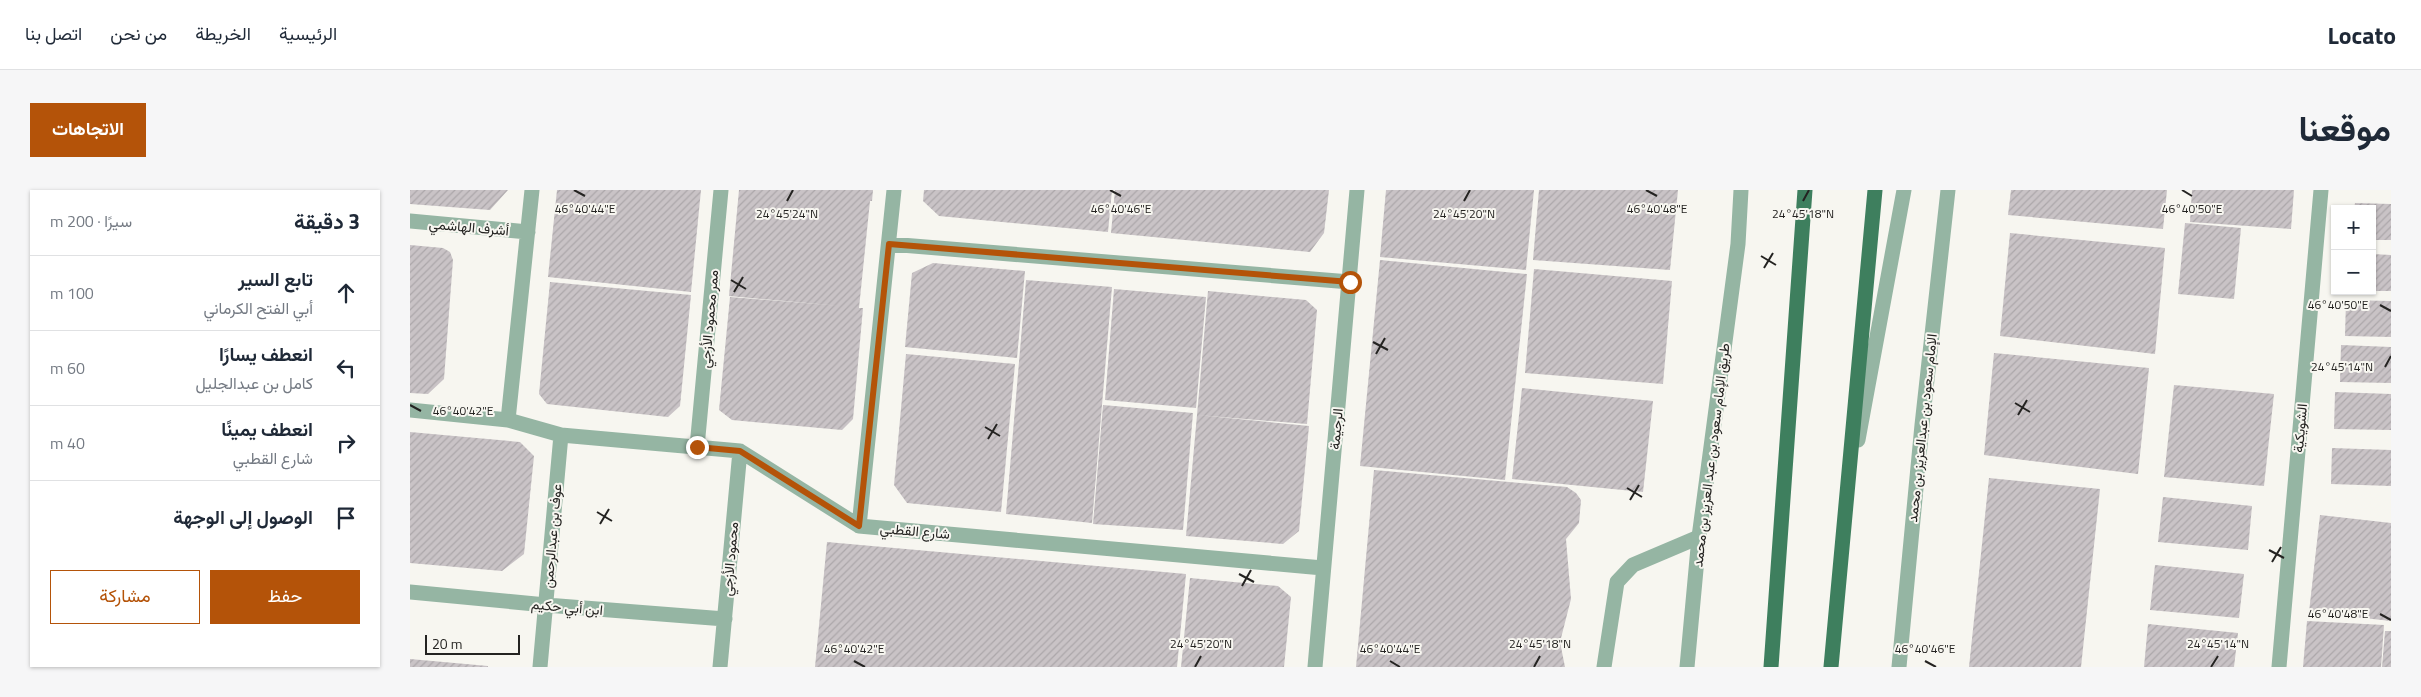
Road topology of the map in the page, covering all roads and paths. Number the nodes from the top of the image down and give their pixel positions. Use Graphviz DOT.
graph roads {
  1 [pos="532,190"];
  2 [pos="721,190"];
  3 [pos="894,190"];
  4 [pos="1357,190"];
  5 [pos="1741,190"];
  6 [pos="1804,190"];
  7 [pos="1875,190"];
  8 [pos="1904,190"];
  9 [pos="1948,190"];
  10 [pos="2322,190"];
  11 [pos="410,222"];
  12 [pos="528,232"];
  13 [pos="889,244"];
  14 [pos="1350,282"];
  15 [pos="410,410"];
  16 [pos="508,420"];
  17 [pos="561,436"];
  18 [pos="697,447"];
  19 [pos="740,451"];
  20 [pos="1843,520"];
  21 [pos="859,526"];
  22 [pos="1699,537"];
  23 [pos="1323,568"];
  24 [pos="410,592"];
  25 [pos="546,606"];
  26 [pos="724,619"];
  27 [pos="540,667"];
  28 [pos="720,667"];
  29 [pos="1315,667"];
  30 [pos="1604,667"];
  31 [pos="1687,667"];
  32 [pos="1771,667"];
  33 [pos="1831,667"];
  34 [pos="1899,667"];
  35 [pos="2279,667"];
  1 -- 12 [label="street"];
  2 -- 18 [label="street, ممر محمود الأزجي"];
  3 -- 13 [label="street"];
  4 -- 14 [label="street, الرجيمة"];
  5 -- 22 [label="street, طريق الإمام سعود بن عبد العزيز بن محمد"];
  6 -- 32 [label="main road"];
  7 -- 20 [label="main road"];
  8 -- 20 [label="street"];
  9 -- 34 [label="street, الإمام سعود بن عبدالعزيز بن محمد"];
  10 -- 35 [label="street, الشويكية"];
  11 -- 12 [label="street, أشرف الهاشمي"];
  12 -- 16 [label="street"];
  13 -- 14 [label="street"];
  13 -- 21 [label="street"];
  14 -- 23 [label="street, الرجيمة"];
  15 -- 16 [label="street, شارع القطبي"];
  16 -- 17 [label="street, شارع القطبي"];
  17 -- 18 [label="street, شارع القطبي"];
  17 -- 25 [label="street, عوف بن عبدالرحمن"];
  18 -- 19 [label="street, شارع القطبي"];
  19 -- 21 [label="street, شارع القطبي"];
  19 -- 26 [label="street, محمود الأزجي"];
  20 -- 33 [label="main road"];
  21 -- 23 [label="street, شارع القطبي"];
  22 -- 30 [label="street"];
  22 -- 31 [label="street, طريق الإمام سعود بن عبد العزيز بن محمد"];
  23 -- 29 [label="street, الرجيمة"];
  24 -- 25 [label="street, ابن أبي حكيم"];
  25 -- 26 [label="street, ابن أبي حكيم"];
  25 -- 27 [label="street, عوف بن عبدالرحمن"];
  26 -- 28 [label="street, محمود الأزجي"];
}
